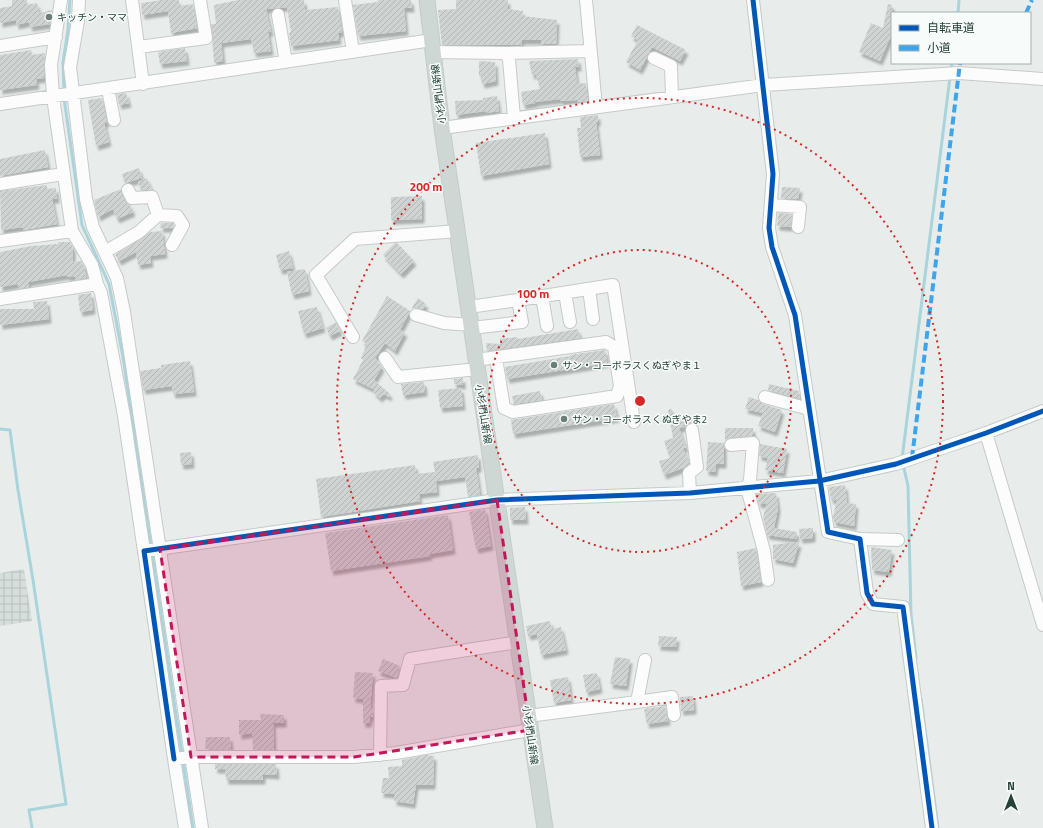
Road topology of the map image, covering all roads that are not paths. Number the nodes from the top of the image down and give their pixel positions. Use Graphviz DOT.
graph roads {
  1 [pos="61,0"];
  2 [pos="79,0"];
  3 [pos="132,0"];
  4 [pos="200,0"];
  5 [pos="345,0"];
  6 [pos="427,0"];
  7 [pos="586,0"];
  8 [pos="753,0"];
  9 [pos="278,15"];
  10 [pos="56,37"];
  11 [pos="0,46"];
  12 [pos="433,46"];
  13 [pos="138,47"];
  14 [pos="590,51"];
  15 [pos="353,52"];
  16 [pos="505,53"];
  17 [pos="654,58"];
  18 [pos="286,62"];
  19 [pos="925,68"];
  20 [pos="1043,79"];
  21 [pos="143,84"];
  22 [pos="764,85"];
  23 [pos="108,89"];
  24 [pos="73,94"];
  25 [pos="53,97"];
  26 [pos="672,97"];
  27 [pos="0,104"];
  28 [pos="596,107"];
  29 [pos="514,118"];
  30 [pos="114,120"];
  31 [pos="442,128"];
  32 [pos="63,174"];
  33 [pos="0,184"];
  34 [pos="128,190"];
  35 [pos="771,205"];
  36 [pos="158,215"];
  37 [pos="798,226"];
  38 [pos="72,231"];
  39 [pos="458,231"];
  40 [pos="0,241"];
  41 [pos="172,245"];
  42 [pos="105,252"];
  43 [pos="97,284"];
  44 [pos="589,289"];
  45 [pos="566,293"];
  46 [pos="542,296"];
  47 [pos="0,299"];
  48 [pos="518,300"];
  49 [pos="469,307"];
  50 [pos="416,314"];
  51 [pos="593,319"];
  52 [pos="570,322"];
  53 [pos="547,326"];
  54 [pos="472,327"];
  55 [pos="353,337"];
  56 [pos="384,358"];
  57 [pos="496,358"];
  58 [pos="477,365"];
  59 [pos="765,397"];
  60 [pos="809,409"];
  61 [pos="1043,411"];
  62 [pos="634,422"];
  63 [pos="692,430"];
  64 [pos="986,433"];
  65 [pos="731,445"];
  66 [pos="818,481"];
  67 [pos="746,488"];
  68 [pos="690,492"];
  69 [pos="497,500"];
  70 [pos="860,539"];
  71 [pos="898,540"];
  72 [pos="160,549"];
  73 [pos="144,551"];
  74 [pos="768,580"];
  75 [pos="1043,625"];
  76 [pos="518,642"];
  77 [pos="645,660"];
  78 [pos="638,702"];
  79 [pos="674,715"];
  80 [pos="529,723"];
  81 [pos="380,754"];
  82 [pos="191,757"];
  83 [pos="174,759"];
  84 [pos="185,828"];
  85 [pos="202,828"];
  86 [pos="544,828"];
  87 [pos="932,828"];
  1 -- 10 [label="street"];
  2 -- 24 [label="street"];
  3 -- 13 [label="street"];
  4 -- 13 [label="street"];
  5 -- 15 [label="street"];
  6 -- 12 [label="main road, 小杉椚山新線"];
  7 -- 14 [label="street"];
  8 -- 22 [label="street"];
  9 -- 18 [label="street"];
  10 -- 11 [label="street"];
  10 -- 25 [label="street"];
  12 -- 15 [label="street"];
  12 -- 16 [label="street"];
  12 -- 31 [label="main road, 小杉椚山新線"];
  13 -- 21 [label="street"];
  14 -- 16 [label="street"];
  14 -- 28 [label="street"];
  15 -- 18 [label="street"];
  16 -- 29 [label="street"];
  17 -- 26 [label="street"];
  18 -- 21 [label="street"];
  19 -- 20 [label="street"];
  19 -- 22 [label="street"];
  21 -- 23 [label="street"];
  22 -- 26 [label="street"];
  22 -- 35 [label="street"];
  23 -- 24 [label="street"];
  23 -- 30 [label="street"];
  24 -- 25 [label="street"];
  24 -- 42 [label="street"];
  25 -- 27 [label="street"];
  25 -- 32 [label="street"];
  26 -- 28 [label="street"];
  28 -- 29 [label="street"];
  29 -- 31 [label="street"];
  31 -- 39 [label="main road, 小杉椚山新線"];
  32 -- 33 [label="street"];
  32 -- 38 [label="street"];
  34 -- 36 [label="street"];
  35 -- 37 [label="street"];
  35 -- 60 [label="street"];
  36 -- 41 [label="street"];
  36 -- 42 [label="street"];
  38 -- 40 [label="street"];
  38 -- 43 [label="street"];
  39 -- 49 [label="main road, 小杉椚山新線"];
  39 -- 55 [label="street"];
  42 -- 72 [label="street"];
  43 -- 47 [label="street"];
  43 -- 73 [label="street"];
  44 -- 45 [label="street"];
  44 -- 51 [label="street"];
  44 -- 62 [label="street"];
  45 -- 46 [label="street"];
  45 -- 52 [label="street"];
  46 -- 48 [label="street"];
  46 -- 53 [label="street"];
  48 -- 49 [label="street"];
  48 -- 54 [label="street"];
  49 -- 54 [label="main road, 小杉椚山新線"];
  50 -- 54 [label="street"];
  54 -- 58 [label="main road, 小杉椚山新線"];
  56 -- 58 [label="street"];
  57 -- 57 [label="street"];
  57 -- 58 [label="street"];
  58 -- 69 [label="main road, 小杉椚山新線"];
  59 -- 60 [label="street"];
  60 -- 66 [label="street"];
  61 -- 64 [label="street"];
  63 -- 68 [label="street"];
  64 -- 66 [label="street"];
  64 -- 75 [label="street"];
  65 -- 67 [label="street"];
  66 -- 67 [label="street"];
  66 -- 70 [label="street"];
  67 -- 68 [label="street"];
  67 -- 74 [label="street"];
  68 -- 69 [label="street"];
  69 -- 72 [label="street"];
  69 -- 76 [label="main road, 小杉椚山新線"];
  70 -- 71 [label="street"];
  70 -- 87 [label="street"];
  72 -- 73 [label="street"];
  72 -- 82 [label="street"];
  73 -- 83 [label="street"];
  76 -- 80 [label="main road, 小杉椚山新線"];
  76 -- 81 [label="street"];
  77 -- 78 [label="street"];
  78 -- 79 [label="street"];
  78 -- 80 [label="street"];
  80 -- 81 [label="street"];
  80 -- 86 [label="main road, 小杉椚山新線"];
  81 -- 82 [label="street"];
  82 -- 83 [label="street"];
  82 -- 85 [label="street"];
  83 -- 84 [label="street"];
}
